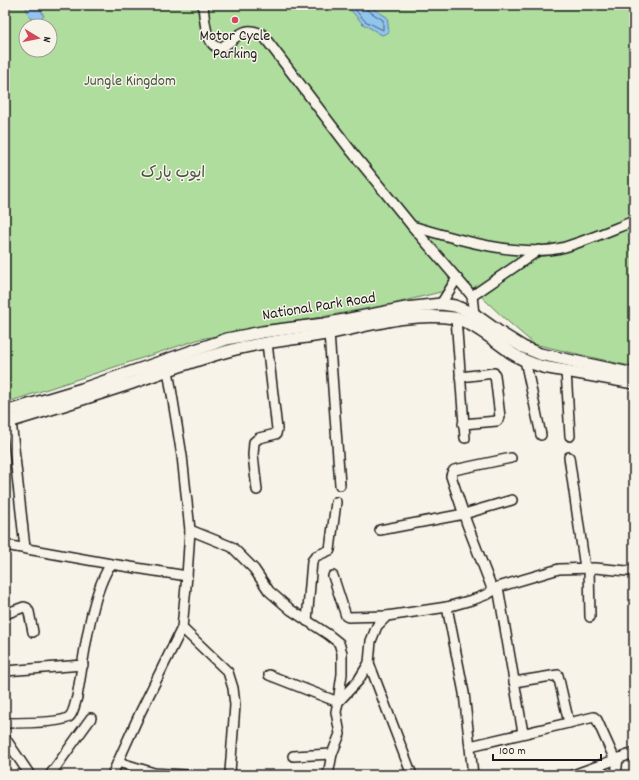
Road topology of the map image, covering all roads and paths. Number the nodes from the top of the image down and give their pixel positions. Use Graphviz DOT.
graph roads {
  1 [pos="202,6"];
  2 [pos="634,221"];
  3 [pos="412,226"];
  4 [pos="430,231"];
  5 [pos="425,241"];
  6 [pos="539,250"];
  7 [pos="457,278"];
  8 [pos="472,296"];
  9 [pos="441,304"];
  10 [pos="474,314"];
  11 [pos="456,318"];
  12 [pos="469,324"];
  13 [pos="329,333"];
  14 [pos="267,344"];
  15 [pos="525,360"];
  16 [pos="168,370"];
  17 [pos="566,371"];
  18 [pos="634,374"];
  19 [pos="460,377"];
  20 [pos="634,383"];
  21 [pos="7,419"];
  22 [pos="464,424"];
  23 [pos="541,435"];
  24 [pos="570,436"];
  25 [pos="464,438"];
  26 [pos="569,457"];
  27 [pos="511,458"];
  28 [pos="340,485"];
  29 [pos="257,490"];
  30 [pos="512,500"];
  31 [pos="336,502"];
  32 [pos="464,514"];
  33 [pos="190,530"];
  34 [pos="380,530"];
  35 [pos="5,545"];
  36 [pos="25,548"];
  37 [pos="111,564"];
  38 [pos="587,568"];
  39 [pos="634,570"];
  40 [pos="187,576"];
  41 [pos="333,576"];
  42 [pos="495,589"];
  43 [pos="447,607"];
  44 [pos="5,614"];
  45 [pos="387,616"];
  46 [pos="590,617"];
  47 [pos="307,621"];
  48 [pos="182,628"];
  49 [pos="32,632"];
  50 [pos="369,663"];
  51 [pos="83,665"];
  52 [pos="5,671"];
  53 [pos="269,675"];
  54 [pos="514,682"];
  55 [pos="338,702"];
  56 [pos="91,718"];
  57 [pos="5,723"];
  58 [pos="568,723"];
  59 [pos="523,734"];
  60 [pos="5,738"];
  61 [pos="470,746"];
  62 [pos="332,754"];
  63 [pos="633,755"];
  64 [pos="294,756"];
  65 [pos="616,759"];
  66 [pos="118,762"];
  67 [pos="154,774"];
  68 [pos="30,775"];
  69 [pos="50,775"];
  70 [pos="112,775"];
  71 [pos="187,775"];
  72 [pos="229,775"];
  73 [pos="328,775"];
  74 [pos="412,775"];
  75 [pos="473,775"];
  76 [pos="573,775"];
  77 [pos="616,775"];
  1 -- 3 [label="street"];
  2 -- 6 [label="street"];
  3 -- 4 [label="street"];
  3 -- 5 [label="street"];
  4 -- 5 [label="street"];
  4 -- 6 [label="street"];
  5 -- 7 [label="street"];
  6 -- 8 [label="street"];
  7 -- 8 [label="street"];
  7 -- 9 [label="street"];
  8 -- 10 [label="street"];
  9 -- 10 [label="main road, National Park Road"];
  9 -- 21 [label="main road, National Park Road"];
  10 -- 12 [label="street"];
  10 -- 18 [label="main road, National Park Road"];
  11 -- 12 [label="main road, National Park Road"];
  11 -- 13 [label="main road, National Park Road"];
  11 -- 19 [label="street"];
  12 -- 15 [label="main road, National Park Road"];
  13 -- 14 [label="main road, National Park Road"];
  13 -- 28 [label="street"];
  14 -- 16 [label="main road, National Park Road"];
  14 -- 29 [label="street"];
  15 -- 17 [label="main road, National Park Road"];
  15 -- 23 [label="street"];
  16 -- 21 [label="main road, National Park Road"];
  16 -- 33 [label="street"];
  17 -- 20 [label="main road, National Park Road"];
  17 -- 24 [label="street"];
  19 -- 22 [label="street"];
  19 -- 22 [label="street"];
  21 -- 36 [label="street"];
  22 -- 25 [label="street"];
  26 -- 38 [label="street"];
  27 -- 32 [label="street"];
  30 -- 32 [label="street"];
  31 -- 47 [label="street"];
  32 -- 34 [label="street"];
  32 -- 42 [label="street"];
  33 -- 40 [label="street"];
  33 -- 47 [label="street"];
  35 -- 36 [label="street"];
  36 -- 37 [label="street"];
  37 -- 40 [label="street"];
  37 -- 51 [label="street"];
  38 -- 39 [label="street"];
  38 -- 42 [label="street"];
  38 -- 46 [label="street"];
  40 -- 48 [label="street"];
  41 -- 45 [label="street"];
  42 -- 43 [label="street"];
  42 -- 54 [label="street"];
  43 -- 45 [label="street"];
  43 -- 61 [label="street"];
  44 -- 49 [label="street"];
  45 -- 50 [label="street"];
  47 -- 55 [label="street"];
  48 -- 66 [label="street"];
  48 -- 72 [label="street"];
  50 -- 55 [label="street"];
  50 -- 74 [label="street"];
  51 -- 52 [label="street"];
  51 -- 57 [label="street"];
  53 -- 55 [label="street"];
  54 -- 58 [label="street"];
  54 -- 59 [label="street"];
  55 -- 62 [label="street"];
  56 -- 69 [label="street"];
  58 -- 59 [label="street"];
  58 -- 65 [label="street"];
  59 -- 61 [label="street"];
  60 -- 68 [label="street"];
  61 -- 75 [label="street"];
  62 -- 64 [label="street"];
  62 -- 73 [label="street"];
  63 -- 65 [label="street"];
  65 -- 76 [label="street"];
  65 -- 77 [label="street"];
  66 -- 67 [label="street"];
  66 -- 70 [label="street"];
  67 -- 71 [label="street"];
}
